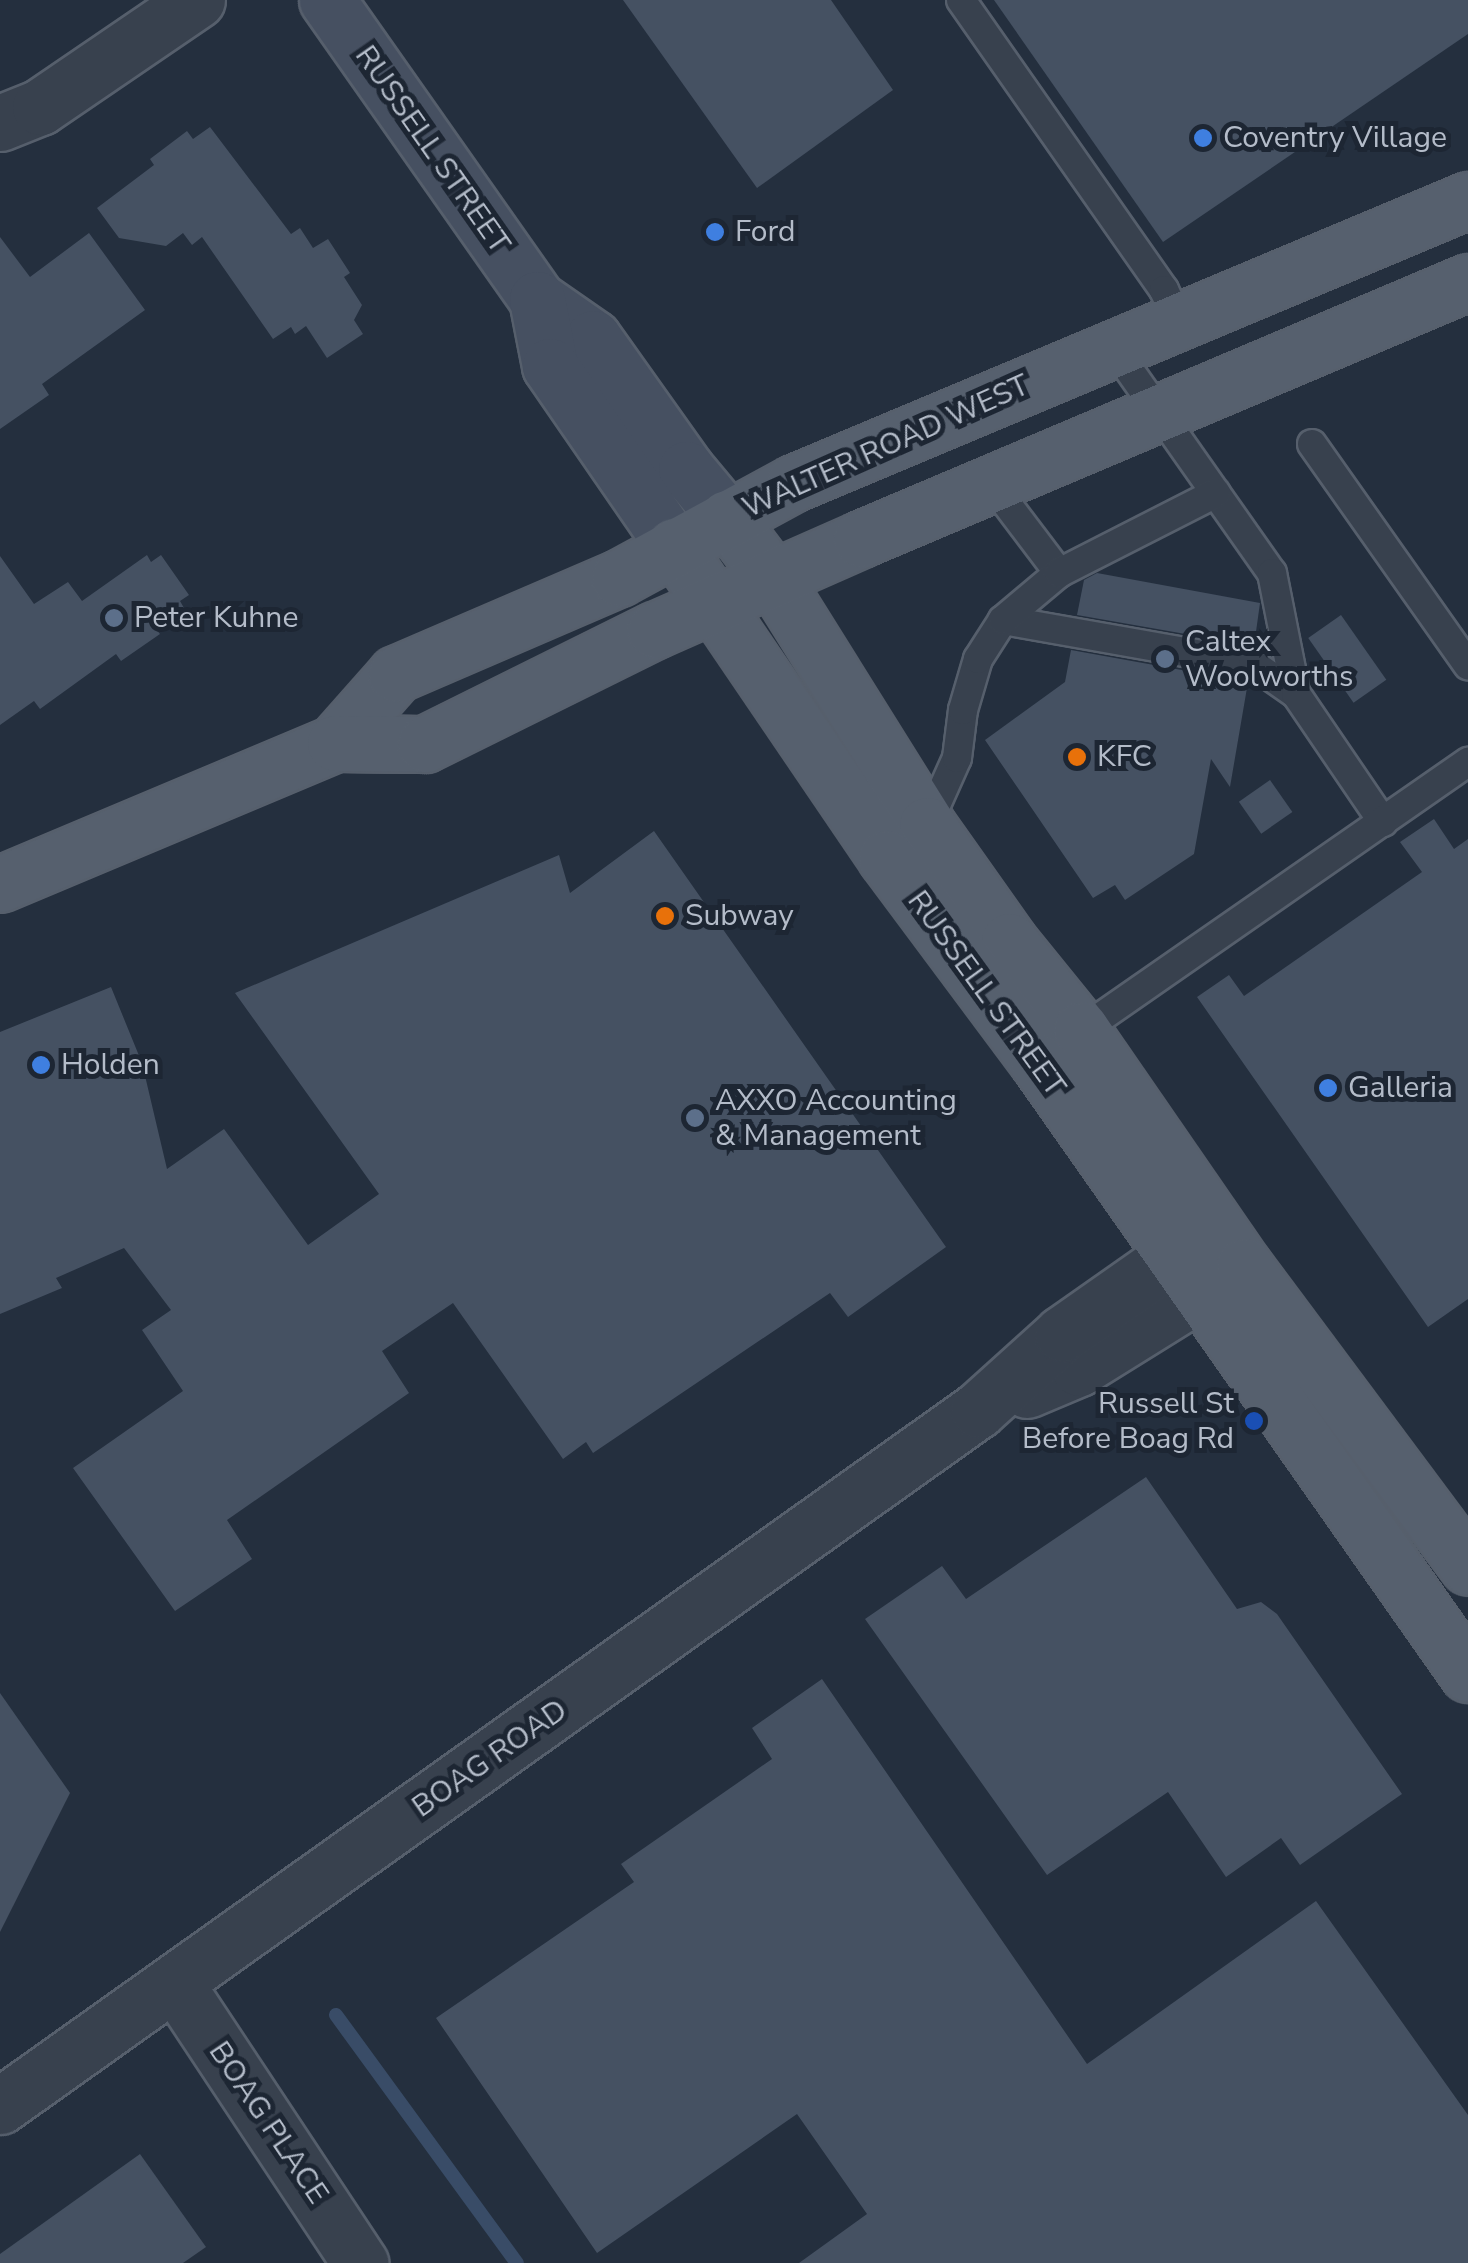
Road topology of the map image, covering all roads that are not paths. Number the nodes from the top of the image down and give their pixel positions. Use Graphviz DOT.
graph roads {
  1 [pos="197,0"];
  2 [pos="327,0"];
  3 [pos="961,0"];
  4 [pos="0,123"];
  5 [pos="1468,200"];
  6 [pos="1468,282"];
  7 [pos="537,299"];
  8 [pos="1178,320"];
  9 [pos="1113,347"];
  10 [pos="1158,410"];
  11 [pos="1312,444"];
  12 [pos="991,483"];
  13 [pos="1216,493"];
  14 [pos="727,518"];
  15 [pos="674,546"];
  16 [pos="1059,574"];
  17 [pos="774,580"];
  18 [pos="716,605"];
  19 [pos="1003,620"];
  20 [pos="1468,665"];
  21 [pos="1296,694"];
  22 [pos="335,744"];
  23 [pos="1468,762"];
  24 [pos="1383,822"];
  25 [pos="928,825"];
  26 [pos="0,884"];
  27 [pos="1082,1030"];
  28 [pos="1038,1062"];
  29 [pos="1230,1246"];
  30 [pos="1185,1274"];
  31 [pos="1468,1567"];
  32 [pos="1468,1674"];
  33 [pos="175,1983"];
  34 [pos="0,2106"];
  35 [pos="360,2263"];
  1 -- 4 [label="street"];
  2 -- 7 [label="street, RUSSELL STREET"];
  3 -- 8 [label="lane"];
  5 -- 8 [label="main road, WALTER ROAD WEST"];
  6 -- 10 [label="main road, WALTER ROAD WEST"];
  7 -- 14 [label="street, RUSSELL STREET"];
  7 -- 15 [label="street, RUSSELL STREET"];
  8 -- 9 [label="main road, WALTER ROAD WEST"];
  9 -- 10 [label="lane"];
  9 -- 14 [label="main road, WALTER ROAD WEST"];
  10 -- 12 [label="main road, WALTER ROAD WEST"];
  10 -- 13 [label="lane"];
  11 -- 20 [label="lane"];
  12 -- 16 [label="lane"];
  12 -- 17 [label="main road, WALTER ROAD WEST"];
  13 -- 16 [label="lane"];
  13 -- 21 [label="lane"];
  14 -- 15 [label="main road, WALTER ROAD WEST"];
  14 -- 17 [label="main road, RUSSELL STREET"];
  15 -- 18 [label="main road, RUSSELL STREET"];
  15 -- 22 [label="main road, WALTER ROAD WEST"];
  16 -- 19 [label="lane"];
  17 -- 18 [label="main road, WALTER ROAD WEST"];
  17 -- 25 [label="main road, RUSSELL STREET"];
  18 -- 22 [label="main road, WALTER ROAD WEST"];
  18 -- 28 [label="main road, RUSSELL STREET"];
  19 -- 21 [label="lane"];
  19 -- 25 [label="lane"];
  21 -- 24 [label="lane"];
  22 -- 26 [label="main road, WALTER ROAD WEST"];
  23 -- 24 [label="lane"];
  24 -- 27 [label="lane"];
  25 -- 27 [label="main road, RUSSELL STREET"];
  27 -- 28 [label="lane"];
  27 -- 29 [label="main road, RUSSELL STREET"];
  28 -- 30 [label="main road, RUSSELL STREET"];
  29 -- 30 [label="street, BOAG ROAD"];
  29 -- 31 [label="main road, RUSSELL STREET"];
  30 -- 32 [label="main road, RUSSELL STREET"];
  30 -- 33 [label="street, BOAG ROAD"];
  33 -- 34 [label="street, BOAG ROAD"];
  33 -- 35 [label="street, BOAG PLACE"];
}
